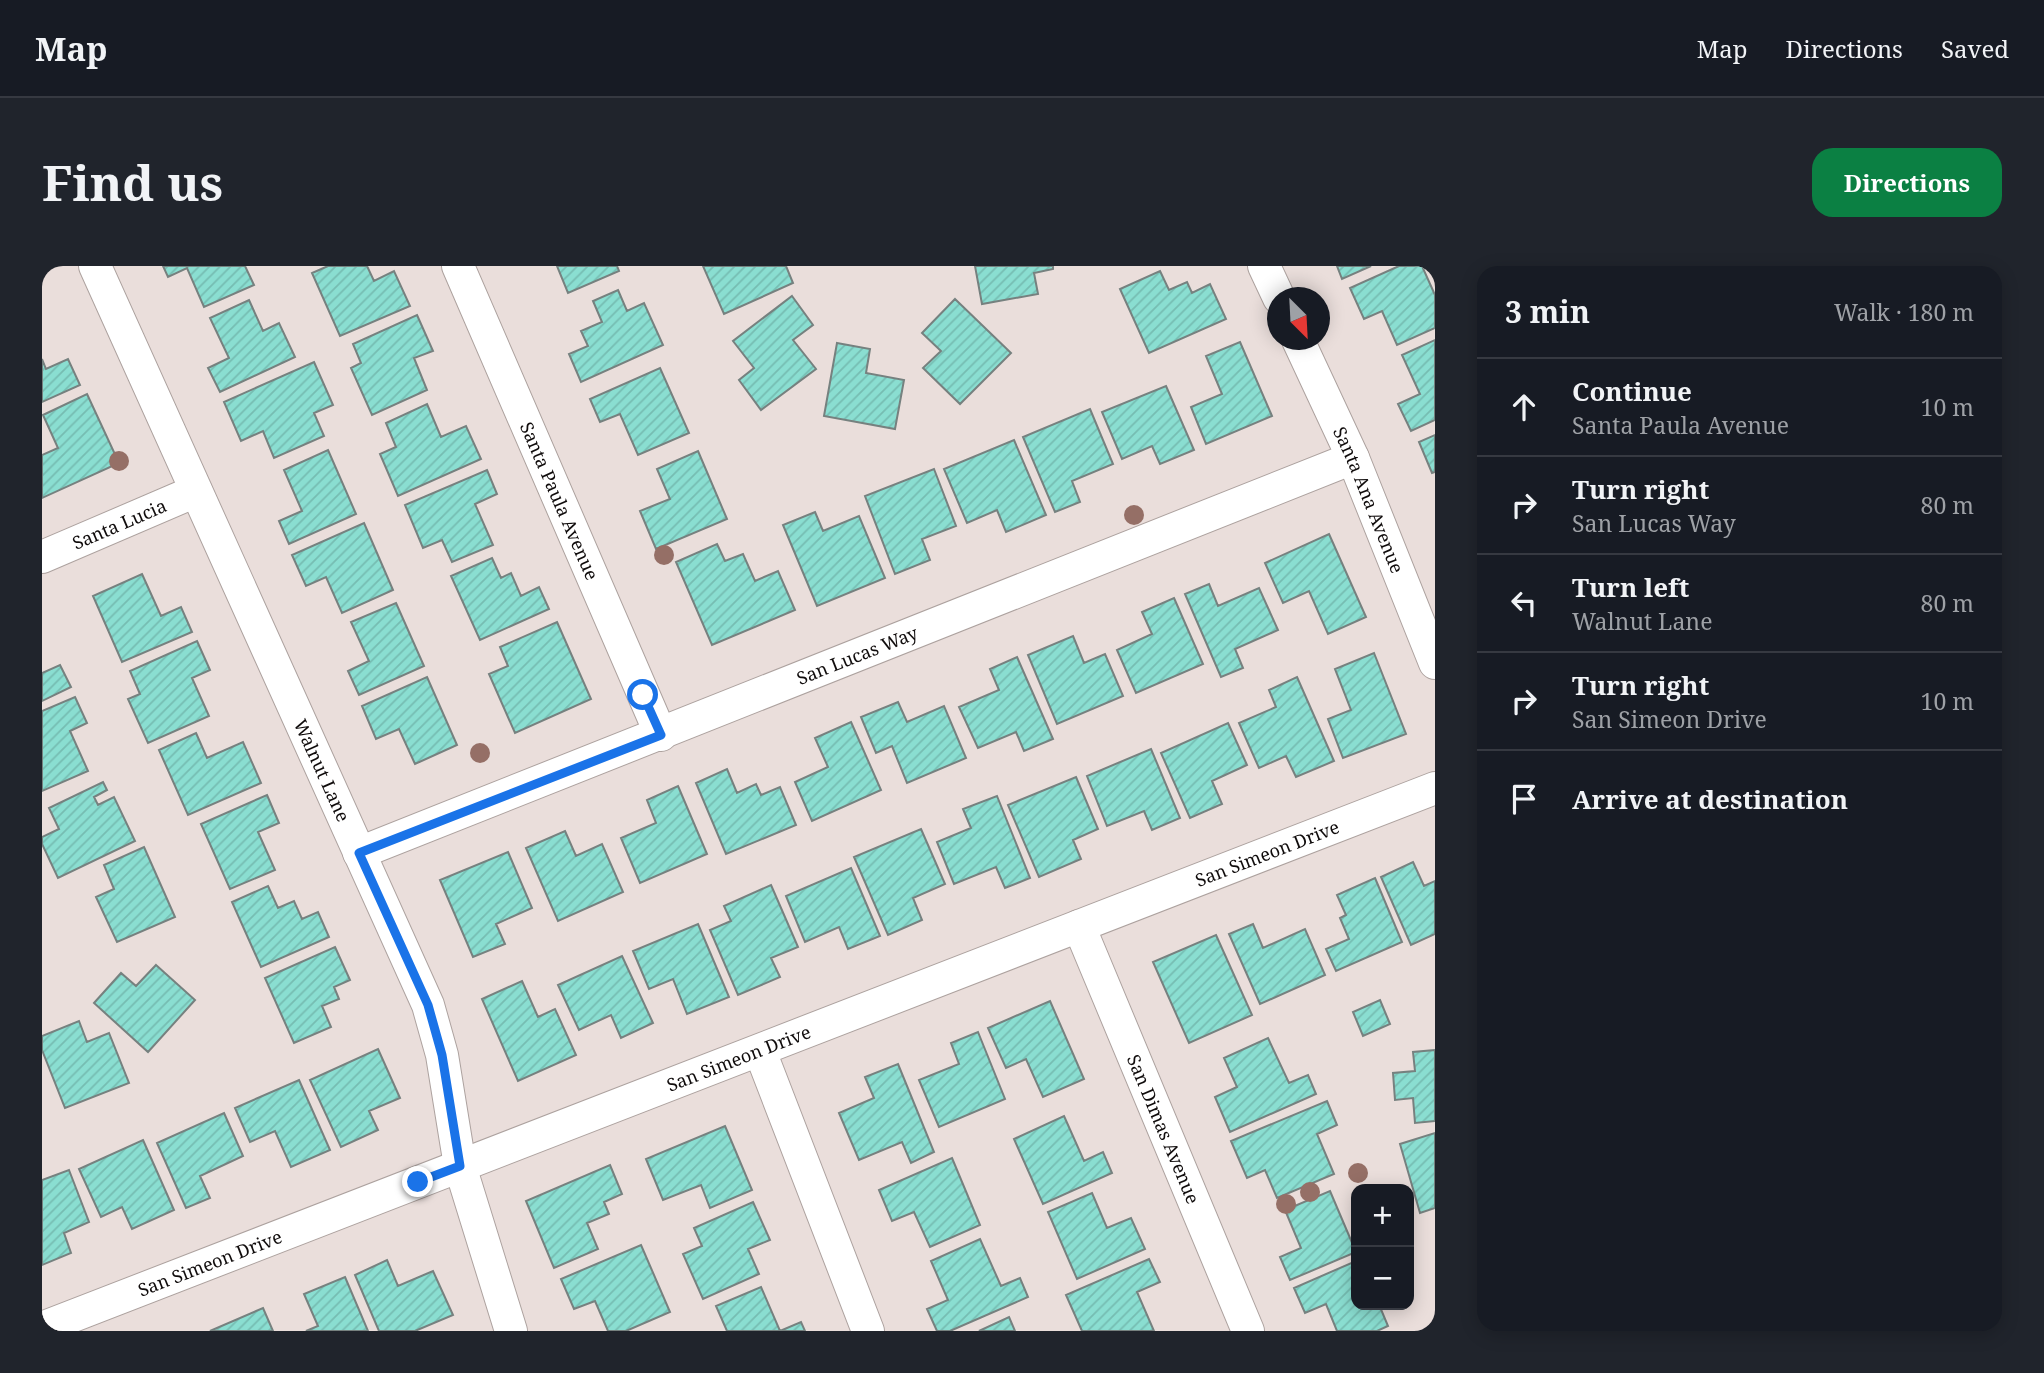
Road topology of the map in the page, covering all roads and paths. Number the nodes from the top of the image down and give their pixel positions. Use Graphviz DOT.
graph roads {
  1 [pos="95,266"];
  2 [pos="458,266"];
  3 [pos="1264,266"];
  4 [pos="1274,287"];
  5 [pos="1303,350"];
  6 [pos="1353,457"];
  7 [pos="196,491"];
  8 [pos="42,557"];
  9 [pos="1435,663"];
  10 [pos="661,735"];
  11 [pos="1435,788"];
  12 [pos="359,853"];
  13 [pos="1079,926"];
  14 [pos="760,1051"];
  15 [pos="460,1166"];
  16 [pos="42,1328"];
  17 [pos="511,1331"];
  18 [pos="867,1331"];
  19 [pos="1248,1331"];
  1 -- 7 [label="street, Walnut Lane"];
  2 -- 10 [label="street, Santa Paula Avenue"];
  3 -- 4 [label="street"];
  5 -- 6 [label="street, Santa Ana Avenue"];
  6 -- 9 [label="street, Santa Ana Avenue"];
  6 -- 10 [label="street, San Lucas Way"];
  7 -- 8 [label="street, Santa Lucia"];
  7 -- 12 [label="street, Walnut Lane"];
  10 -- 12 [label="street, San Lucas Way"];
  11 -- 13 [label="street, San Simeon Drive"];
  12 -- 15 [label="street, Walnut Lane"];
  13 -- 14 [label="street, San Simeon Drive"];
  13 -- 19 [label="street, San Dimas Avenue"];
  14 -- 15 [label="street, San Simeon Drive"];
  14 -- 18 [label="street"];
  15 -- 16 [label="street, San Simeon Drive"];
  15 -- 17 [label="street, Walnut Lane"];
}
